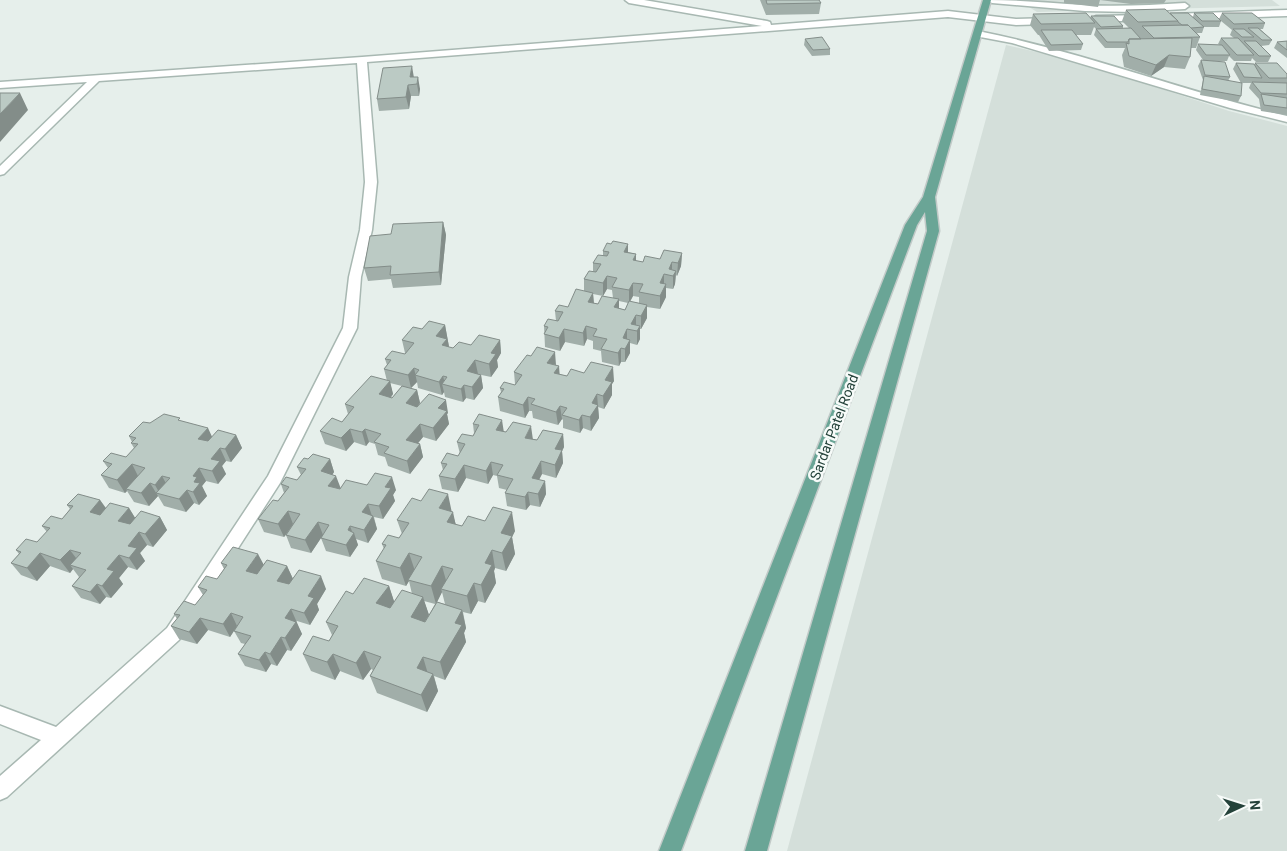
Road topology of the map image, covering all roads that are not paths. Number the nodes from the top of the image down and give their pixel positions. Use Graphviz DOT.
graph roads {
  1 [pos="629,0"];
  2 [pos="987,0"];
  3 [pos="992,0"];
  4 [pos="1062,3"];
  5 [pos="1191,6"];
  6 [pos="1287,13"];
  7 [pos="983,18"];
  8 [pos="1064,20"];
  9 [pos="1084,20"];
  10 [pos="791,28"];
  11 [pos="978,34"];
  12 [pos="362,60"];
  13 [pos="97,78"];
  14 [pos="0,85"];
  15 [pos="1287,119"];
  16 [pos="0,172"];
  17 [pos="929,197"];
  18 [pos="0,715"];
  19 [pos="58,737"];
  20 [pos="0,790"];
  21 [pos="670,851"];
  22 [pos="756,851"];
  1 -- 10 [label="street"];
  2 -- 7 [label="main road, Sardar Patel Road"];
  3 -- 4 [label="street"];
  4 -- 5 [label="street"];
  6 -- 9 [label="street"];
  7 -- 8 [label="street"];
  7 -- 10 [label="street"];
  7 -- 11 [label="main road, Sardar Patel Road"];
  10 -- 12 [label="street"];
  11 -- 15 [label="street"];
  11 -- 17 [label="main road, Sardar Patel Road"];
  12 -- 13 [label="street"];
  12 -- 19 [label="street"];
  13 -- 14 [label="street"];
  13 -- 16 [label="street"];
  17 -- 21 [label="main road, Sardar Patel Road"];
  17 -- 22 [label="main road"];
  18 -- 19 [label="street"];
  19 -- 20 [label="street"];
}
